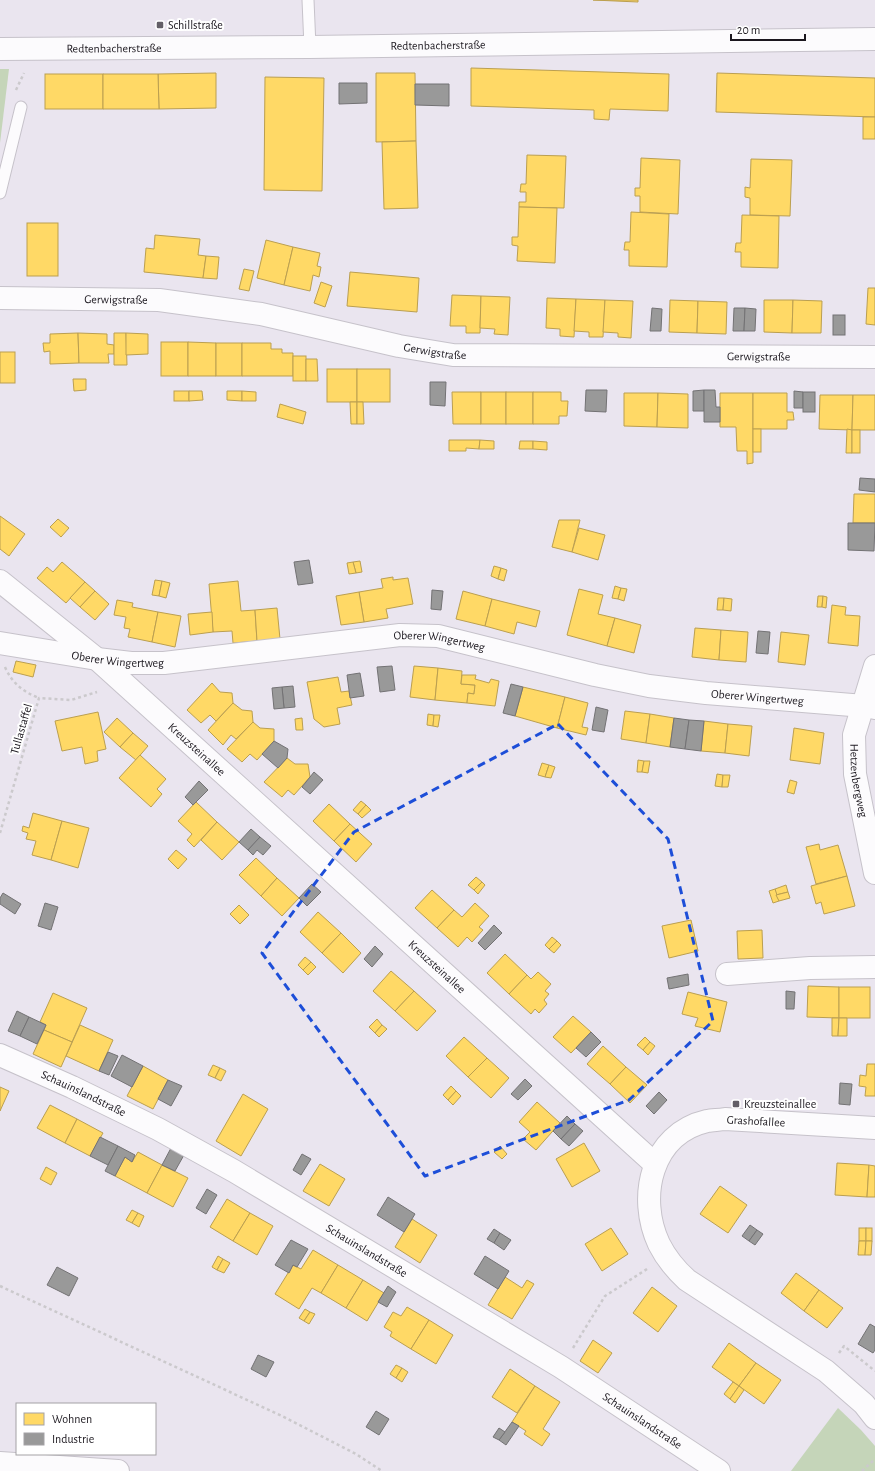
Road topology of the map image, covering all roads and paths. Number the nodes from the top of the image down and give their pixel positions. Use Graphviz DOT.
graph roads {
  1 [pos="308,0"];
  2 [pos="875,39"];
  3 [pos="310,47"];
  4 [pos="0,49"];
  5 [pos="26,69"];
  6 [pos="15,89"];
  7 [pos="21,107"];
  8 [pos="0,193"];
  9 [pos="0,298"];
  10 [pos="875,357"];
  11 [pos="0,581"];
  12 [pos="2,653"];
  13 [pos="97,659"];
  14 [pos="875,666"];
  15 [pos="121,681"];
  16 [pos="39,698"];
  17 [pos="869,707"];
  18 [pos="0,833"];
  19 [pos="875,873"];
  20 [pos="875,967"];
  21 [pos="727,974"];
  22 [pos="0,1055"];
  23 [pos="875,1128"];
  24 [pos="655,1164"];
  25 [pos="667,1257"];
  26 [pos="0,1286"];
  27 [pos="561,1367"];
  28 [pos="875,1418"];
  29 [pos="875,1459"];
  30 [pos="0,1463"];
  31 [pos="118,1471"];
  32 [pos="382,1471"];
  33 [pos="719,1471"];
  34 [pos="862,1471"];
  1 -- 3 [label="lane"];
  2 -- 3 [label="street, Redtenbacherstraße"];
  3 -- 4 [label="street, Redtenbacherstraße"];
  5 -- 6 [label="path"];
  7 -- 8 [label="lane"];
  9 -- 10 [label="street, Gerwigstraße"];
  11 -- 13 [label="street, Kreuzsteinallee"];
  12 -- 13 [label="street, Oberer Wingertweg"];
  12 -- 16 [label="path, Tullastaffel"];
  13 -- 15 [label="street, Kreuzsteinallee"];
  13 -- 17 [label="street, Oberer Wingertweg"];
  14 -- 17 [label="street, Hetzenbergweg"];
  15 -- 16 [label="path, Tullastaffel"];
  15 -- 24 [label="street, Kreuzsteinallee"];
  16 -- 18 [label="path, Tullastaffel"];
  17 -- 19 [label="street, Hetzenbergweg"];
  20 -- 21 [label="street"];
  22 -- 27 [label="street, Schauinslandstraße"];
  23 -- 24 [label="street, Grashofallee"];
  24 -- 25 [label="street"];
  25 -- 27 [label="path"];
  25 -- 28 [label="street"];
  26 -- 32 [label="path"];
  27 -- 33 [label="street, Schauinslandstraße"];
  29 -- 34 [label="path"];
  30 -- 31 [label="street"];
}
